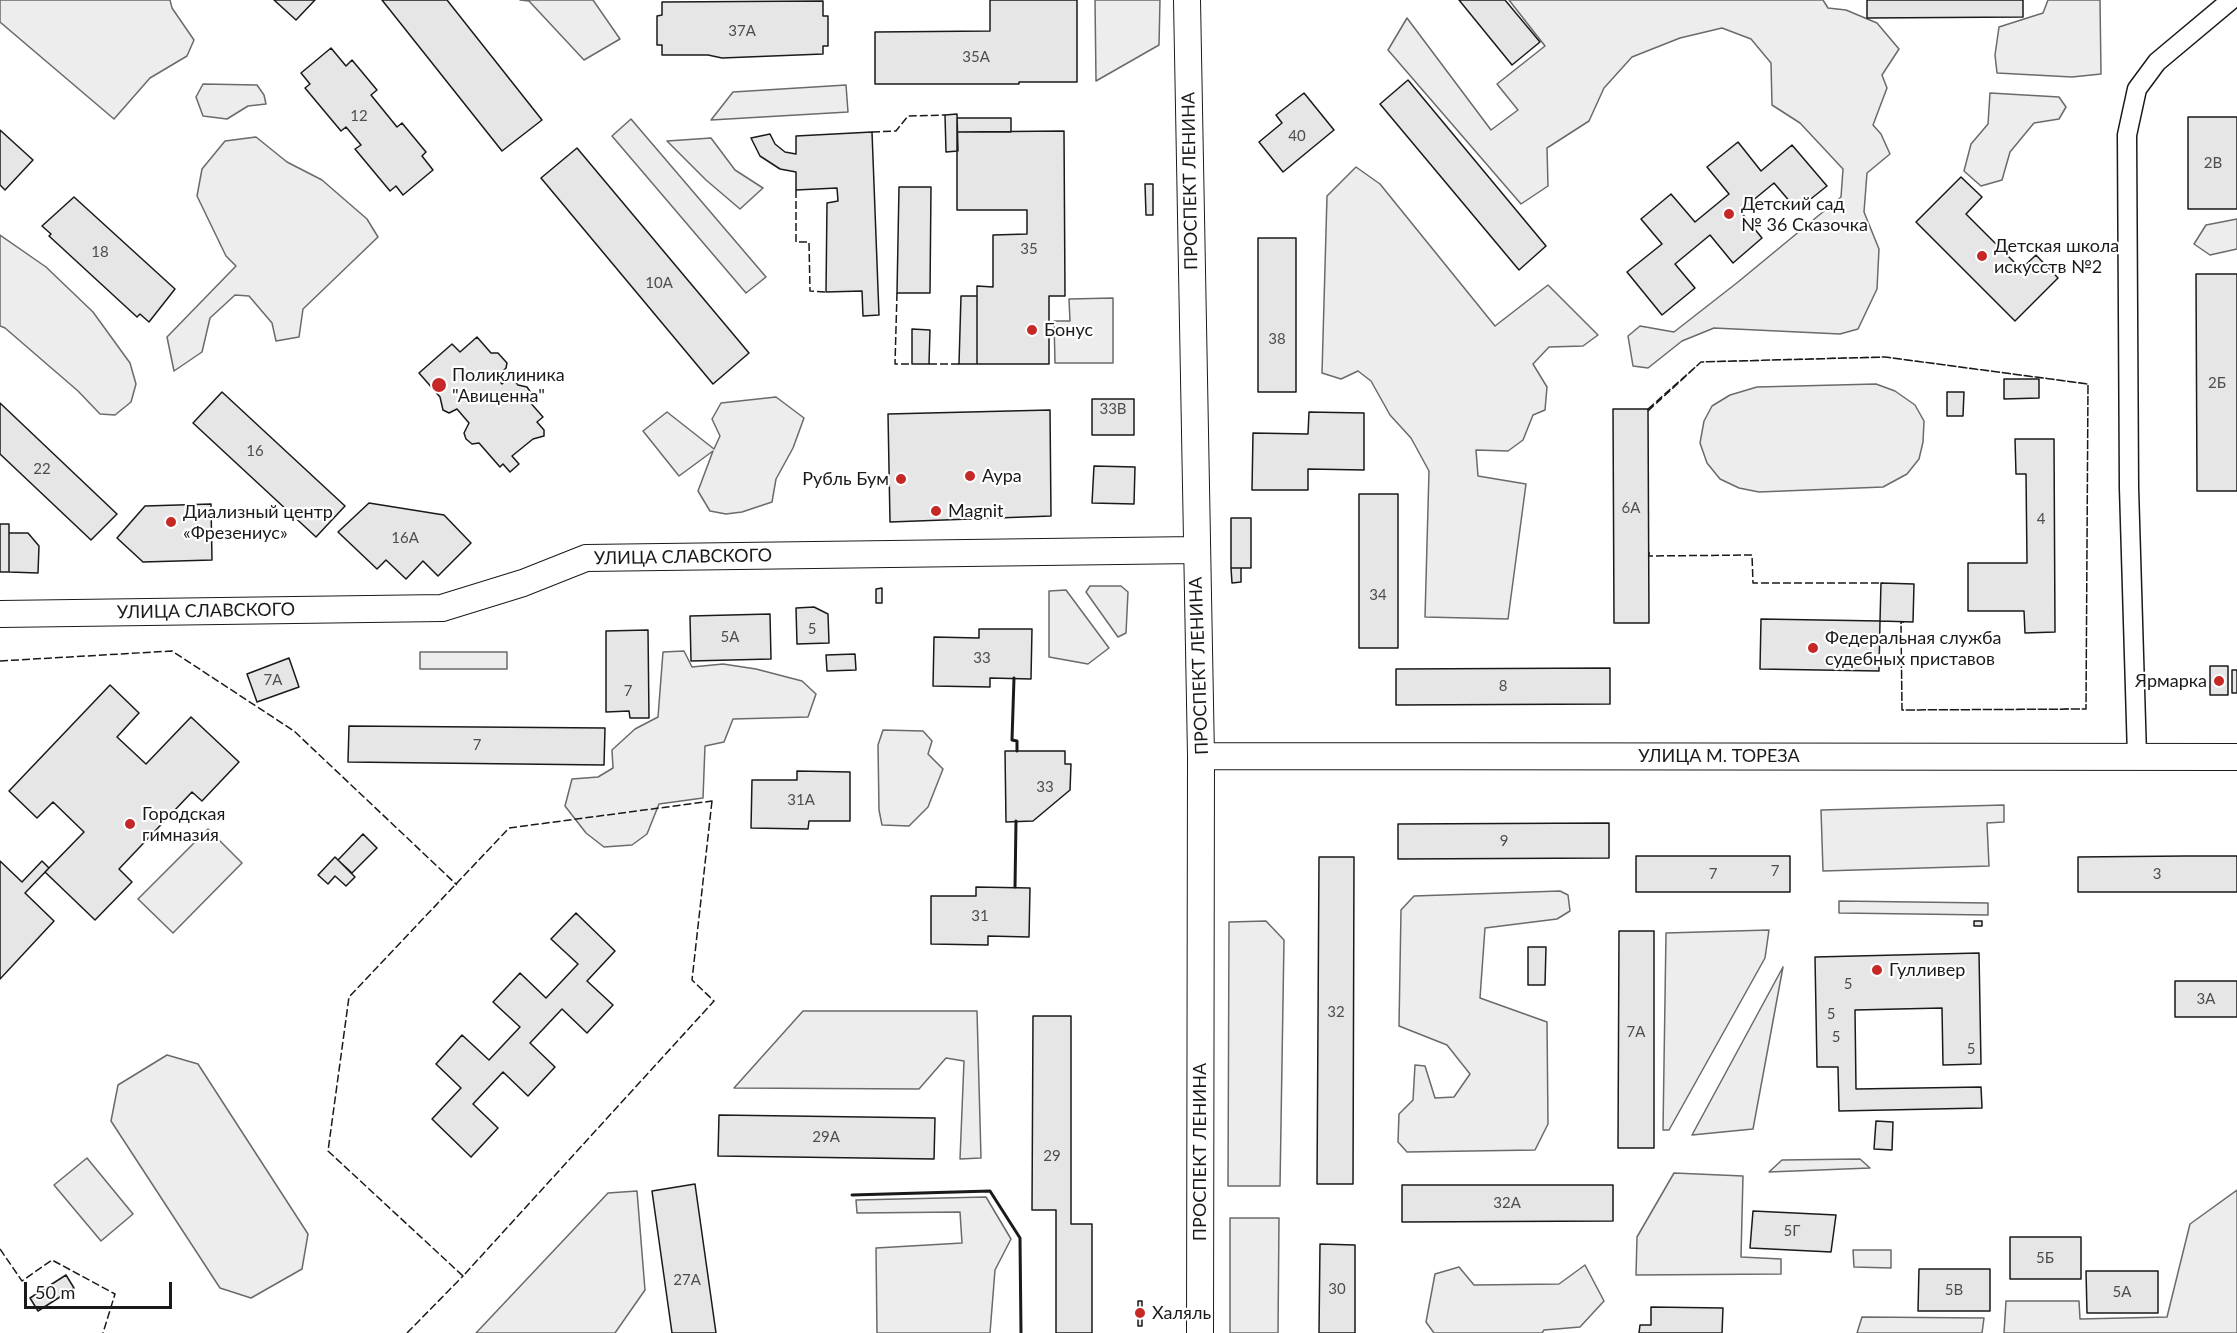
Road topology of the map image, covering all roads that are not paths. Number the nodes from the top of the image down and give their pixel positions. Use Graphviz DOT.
graph roads {
  1 [pos="1187,0"];
  2 [pos="2231,0"];
  3 [pos="1196,550"];
  4 [pos="0,614"];
  5 [pos="1201,756"];
  6 [pos="2136,756"];
  7 [pos="2237,757"];
  8 [pos="1200,1333"];
  1 -- 3 [label="street, ПРОСПЕКТ ЛЕНИНА"];
  2 -- 6 [label="street"];
  3 -- 4 [label="street, УЛИЦА СЛАВСКОГО"];
  3 -- 5 [label="street, ПРОСПЕКТ ЛЕНИНА"];
  5 -- 6 [label="street, УЛИЦА М. ТОРЕЗА"];
  5 -- 8 [label="street, ПРОСПЕКТ ЛЕНИНА"];
  6 -- 7 [label="street, УЛИЦА М. ТОРЕЗА"];
}
